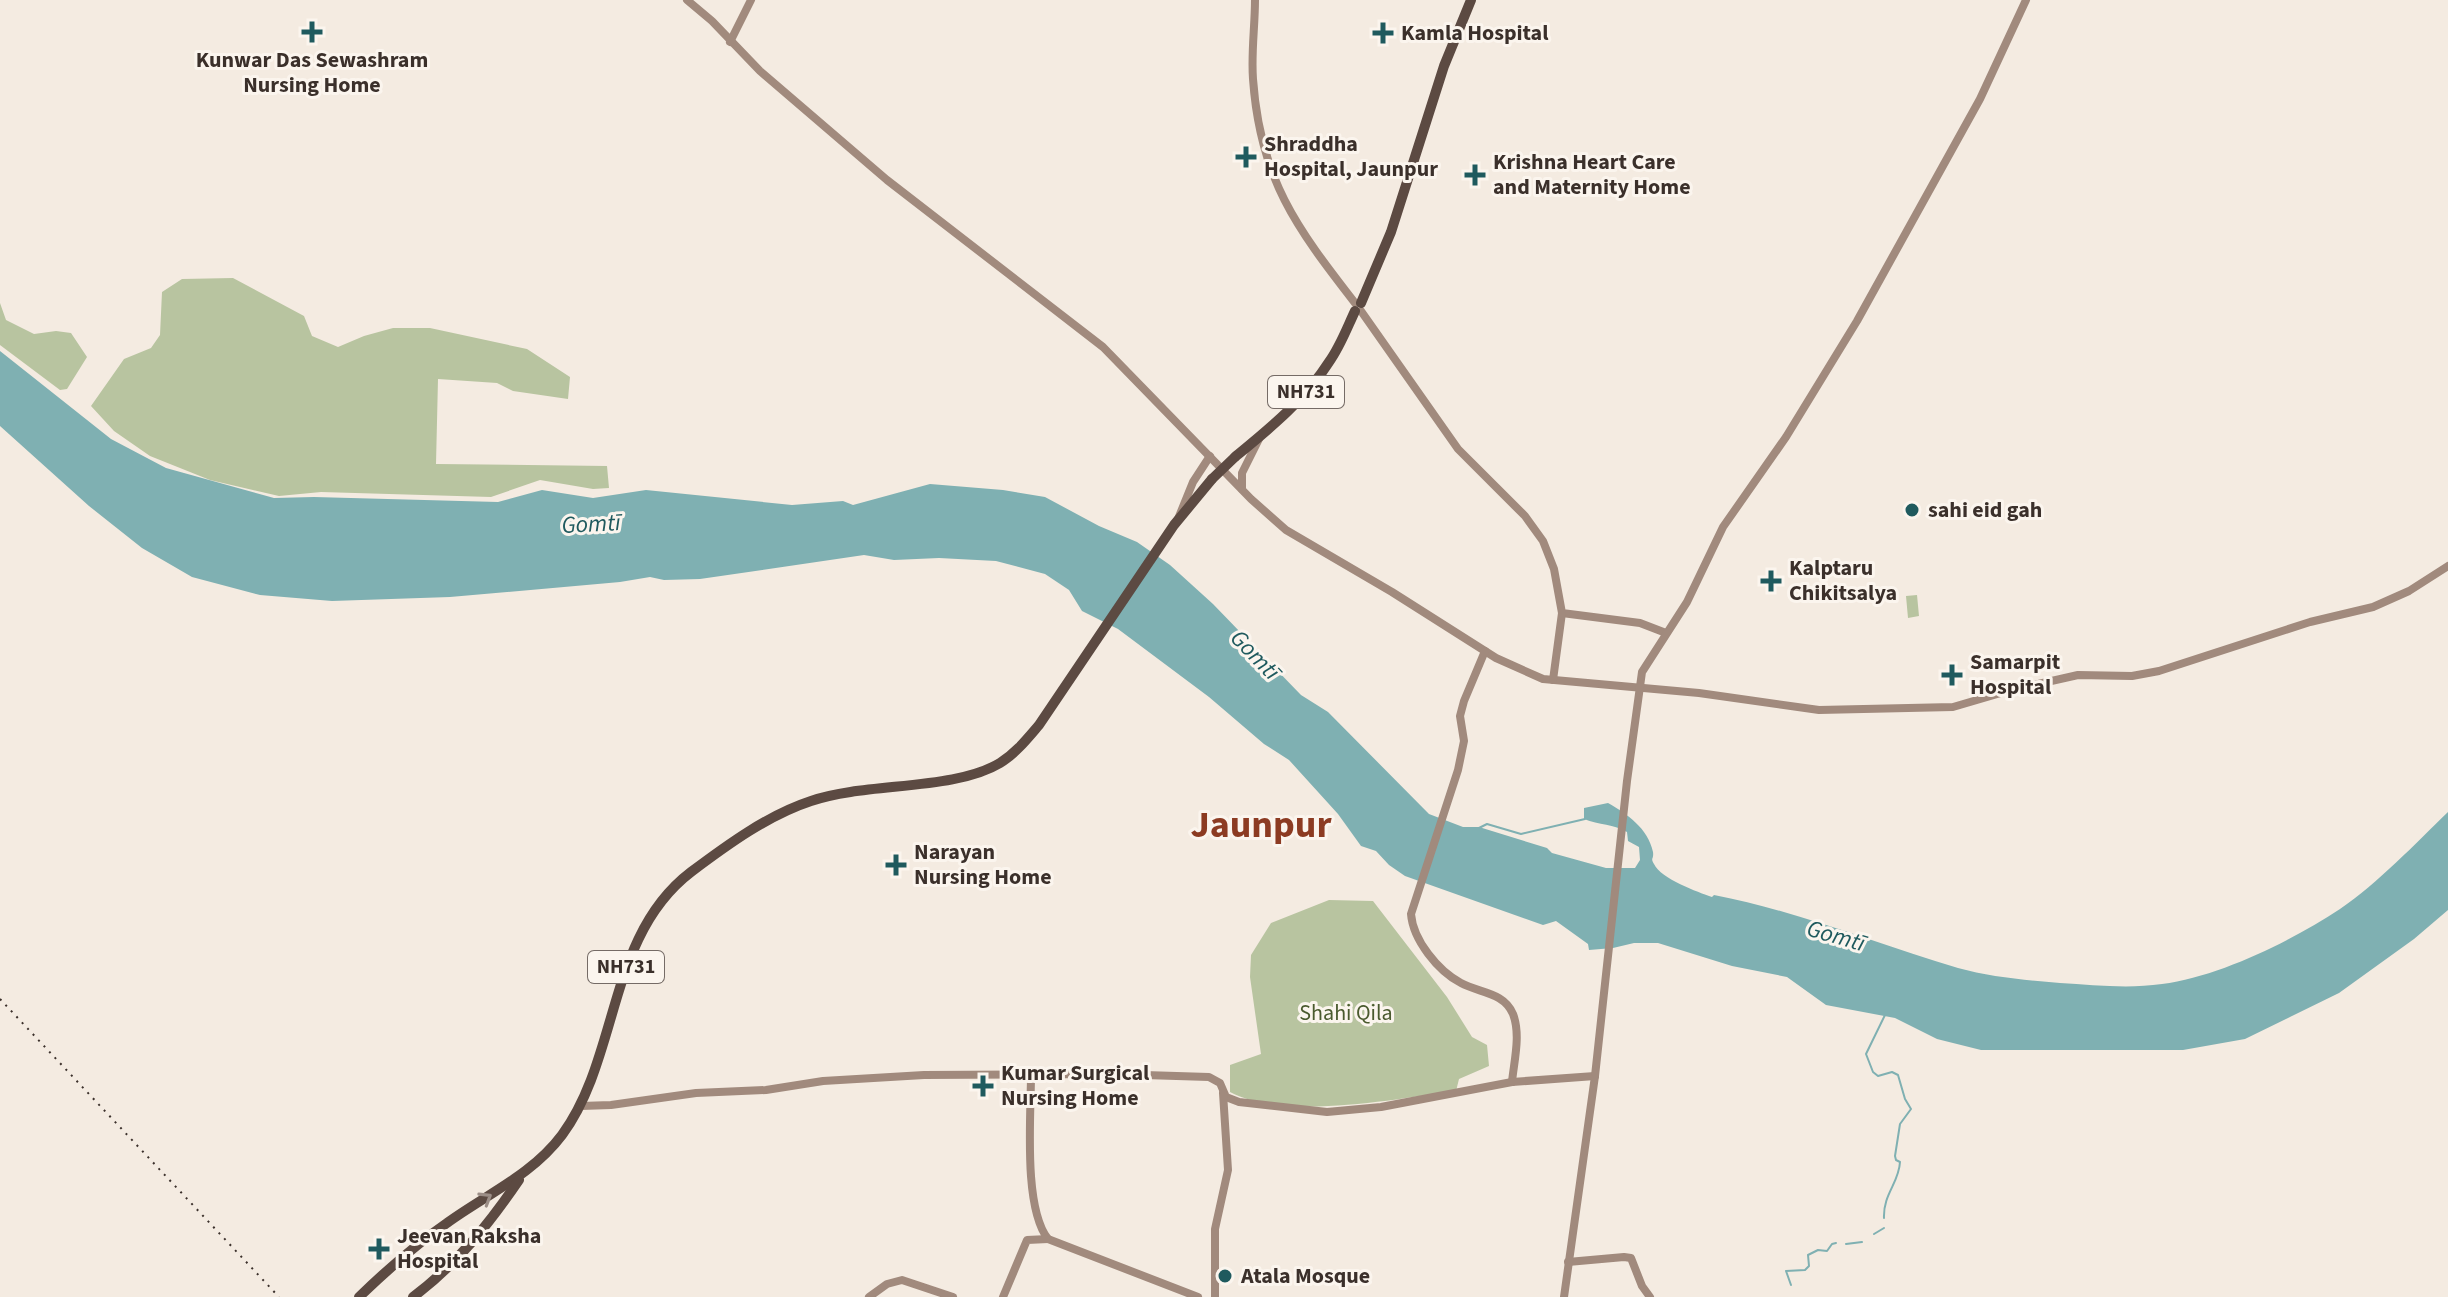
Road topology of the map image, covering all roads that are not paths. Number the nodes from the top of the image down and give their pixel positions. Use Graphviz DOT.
graph roads {
  1 [pos="687,0"];
  2 [pos="751,0"];
  3 [pos="1255,0"];
  4 [pos="1471,0"];
  5 [pos="2026,0"];
  6 [pos="730,42"];
  7 [pos="1358,307"];
  8 [pos="1260,436"];
  9 [pos="1210,456"];
  10 [pos="1242,490"];
  11 [pos="1176,522"];
  12 [pos="2448,566"];
  13 [pos="1562,613"];
  14 [pos="1666,633"];
  15 [pos="1485,651"];
  16 [pos="1553,680"];
  17 [pos="1639,687"];
  18 [pos="1031,1074"];
  19 [pos="1595,1076"];
  20 [pos="1512,1082"];
  21 [pos="1223,1092"];
  22 [pos="581,1106"];
  23 [pos="523,1175"];
  24 [pos="1048,1239"];
  25 [pos="1568,1262"];
  26 [pos="1562,1295"];
  27 [pos="359,1297"];
  28 [pos="413,1297"];
  29 [pos="869,1297"];
  30 [pos="953,1297"];
  31 [pos="1003,1297"];
  32 [pos="1198,1297"];
  33 [pos="1215,1297"];
  34 [pos="1650,1297"];
  1 -- 6 [label="main road"];
  2 -- 6 [label="main road"];
  3 -- 7 [label="main road"];
  4 -- 7 [label="highway, NH731"];
  5 -- 14 [label="main road"];
  6 -- 9 [label="main road"];
  7 -- 8 [label="highway, NH731"];
  7 -- 13 [label="main road"];
  8 -- 10 [label="main road"];
  8 -- 11 [label="highway, NH731, bridge"];
  9 -- 10 [label="main road"];
  9 -- 11 [label="main road"];
  10 -- 15 [label="main road"];
  11 -- 22 [label="highway, NH731"];
  12 -- 17 [label="main road"];
  13 -- 14 [label="main road"];
  13 -- 16 [label="main road"];
  14 -- 17 [label="main road"];
  15 -- 16 [label="main road"];
  15 -- 20 [label="main road"];
  16 -- 17 [label="main road"];
  17 -- 19 [label="main road"];
  18 -- 21 [label="main road"];
  18 -- 22 [label="main road"];
  18 -- 24 [label="main road"];
  19 -- 20 [label="main road"];
  19 -- 25 [label="main road"];
  20 -- 21 [label="main road"];
  21 -- 33 [label="main road"];
  22 -- 23 [label="highway, NH731"];
  27 -- 23 [label="highway, NH731, one-way"];
  23 -- 28 [label="highway, NH731"];
  24 -- 31 [label="main road"];
  24 -- 32 [label="main road"];
  25 -- 26 [label="main road"];
  25 -- 34 [label="main road"];
  29 -- 30 [label="main road"];
}
